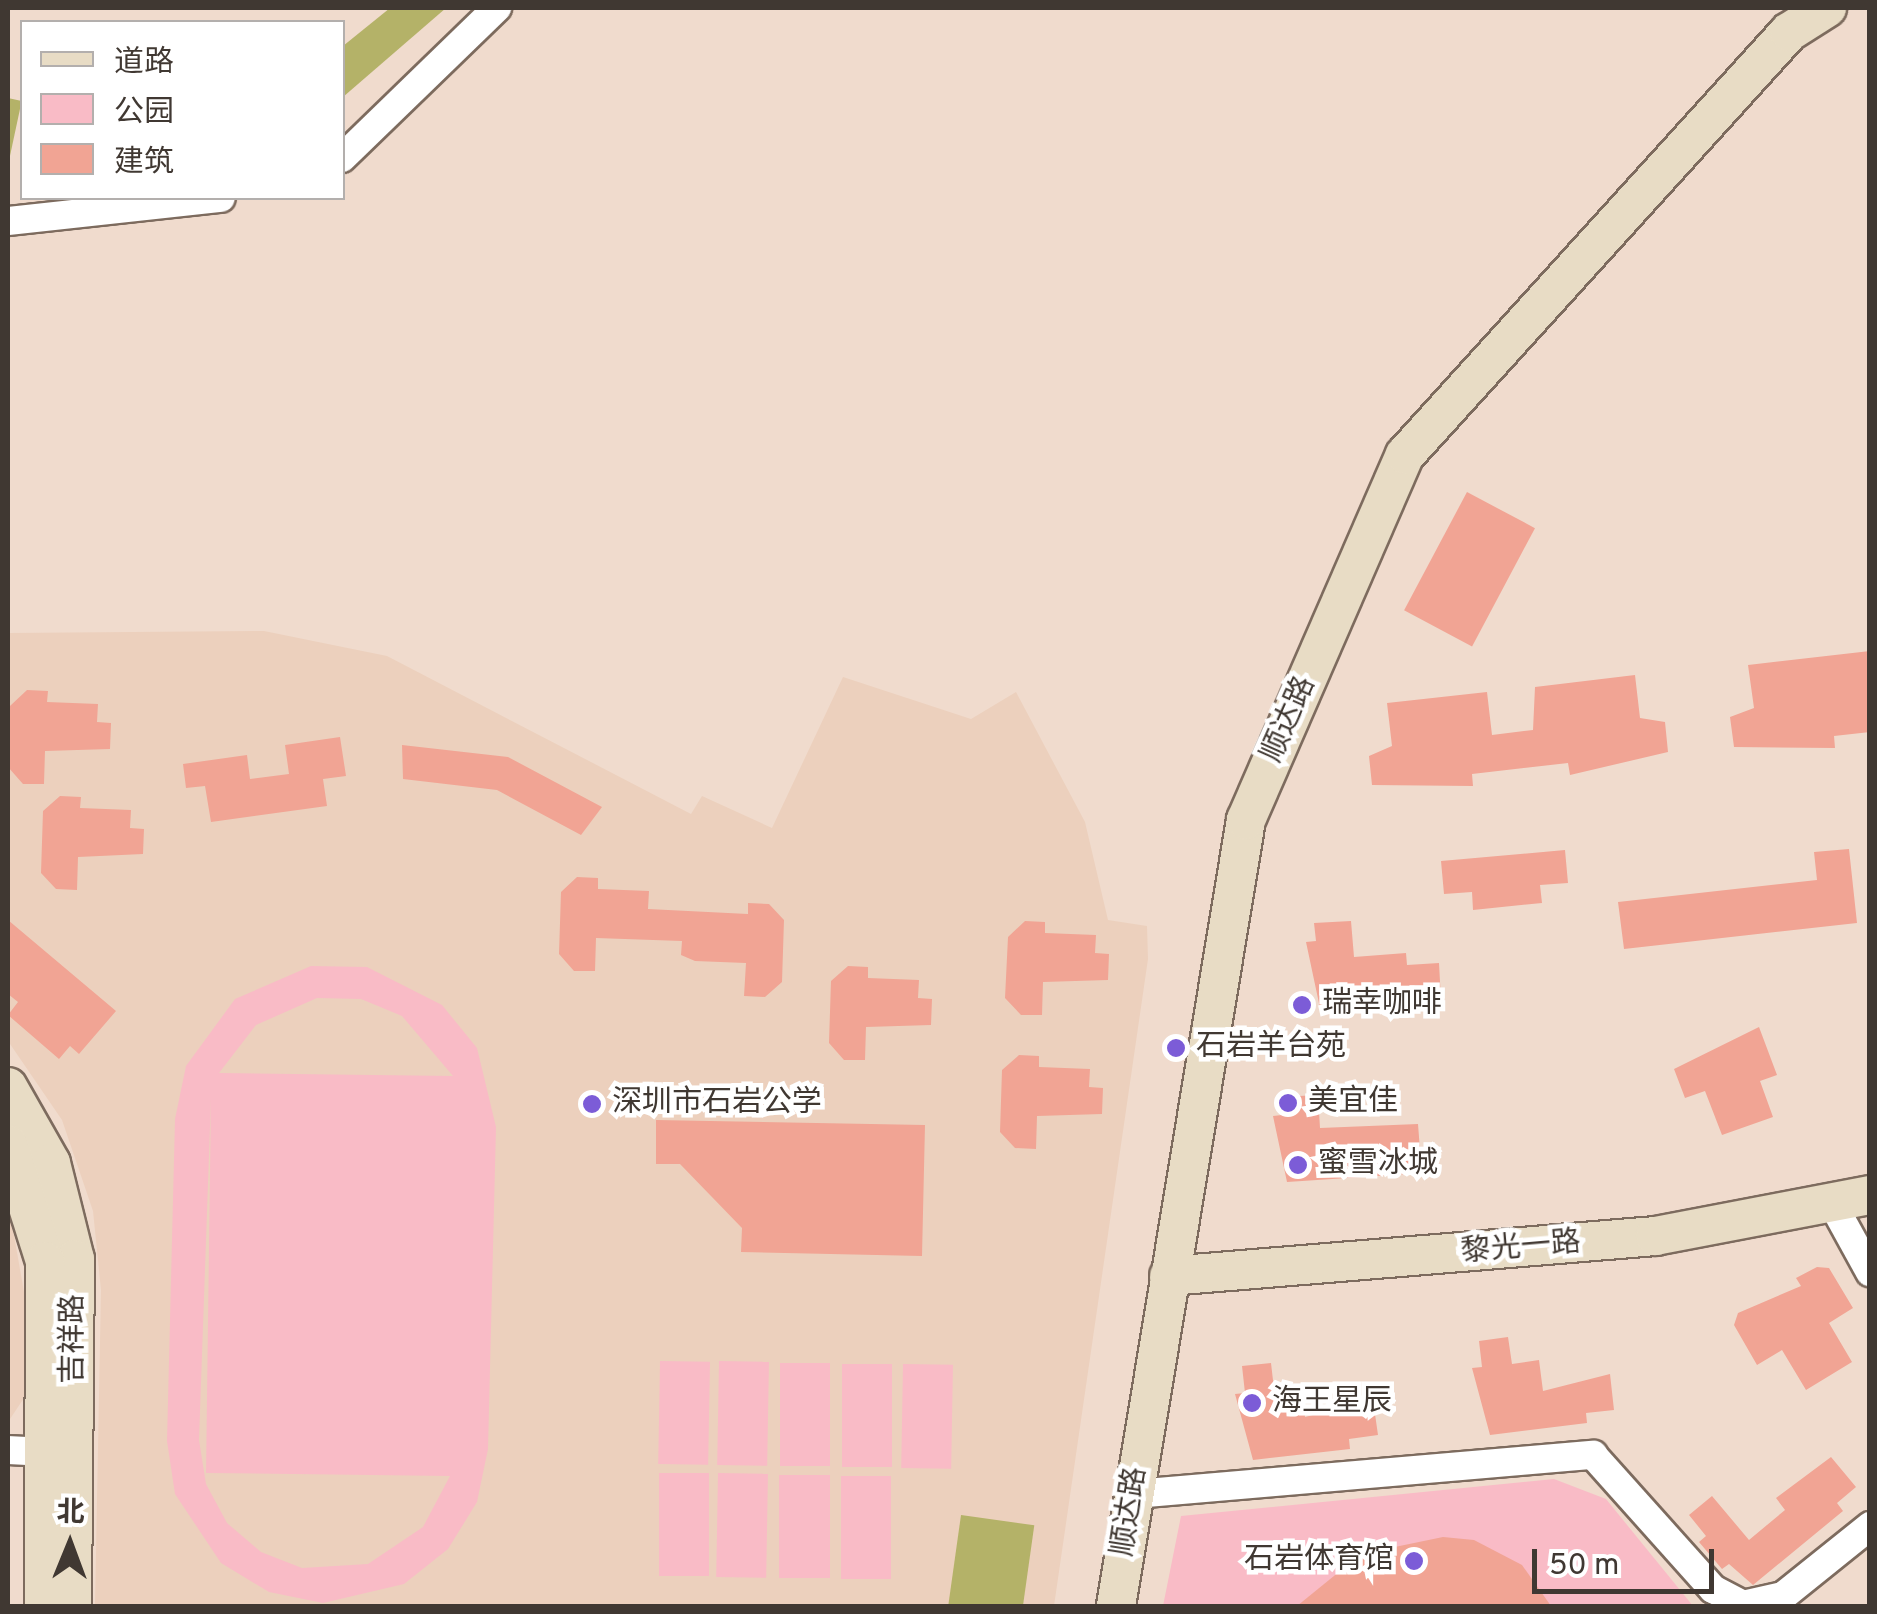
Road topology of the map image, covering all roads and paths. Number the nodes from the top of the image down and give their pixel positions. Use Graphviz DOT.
graph roads {
  1 [pos="497,8"];
  2 [pos="1826,8"];
  3 [pos="345,155"];
  4 [pos="202,200"];
  5 [pos="8,221"];
  6 [pos="8,1087"];
  7 [pos="8,1144"];
  8 [pos="1870,1195"];
  9 [pos="1832,1203"];
  10 [pos="1870,1272"];
  11 [pos="1169,1276"];
  12 [pos="8,1450"];
  13 [pos="47,1452"];
  14 [pos="1134,1494"];
  15 [pos="1870,1526"];
  16 [pos="44,1606"];
  17 [pos="72,1606"];
  18 [pos="1116,1606"];
  1 -- 3 [label="street"];
  2 -- 11 [label="street, 顺达路"];
  4 -- 5 [label="street"];
  6 -- 17 [label="street, 吉祥路"];
  7 -- 13 [label="street, 吉祥路"];
  8 -- 9 [label="street, 黎光一路"];
  9 -- 10 [label="street"];
  9 -- 11 [label="street, 黎光一路"];
  11 -- 14 [label="street, 顺达路"];
  12 -- 13 [label="street"];
  13 -- 16 [label="street, 吉祥路"];
  14 -- 15 [label="street"];
  14 -- 18 [label="street, 顺达路"];
}
